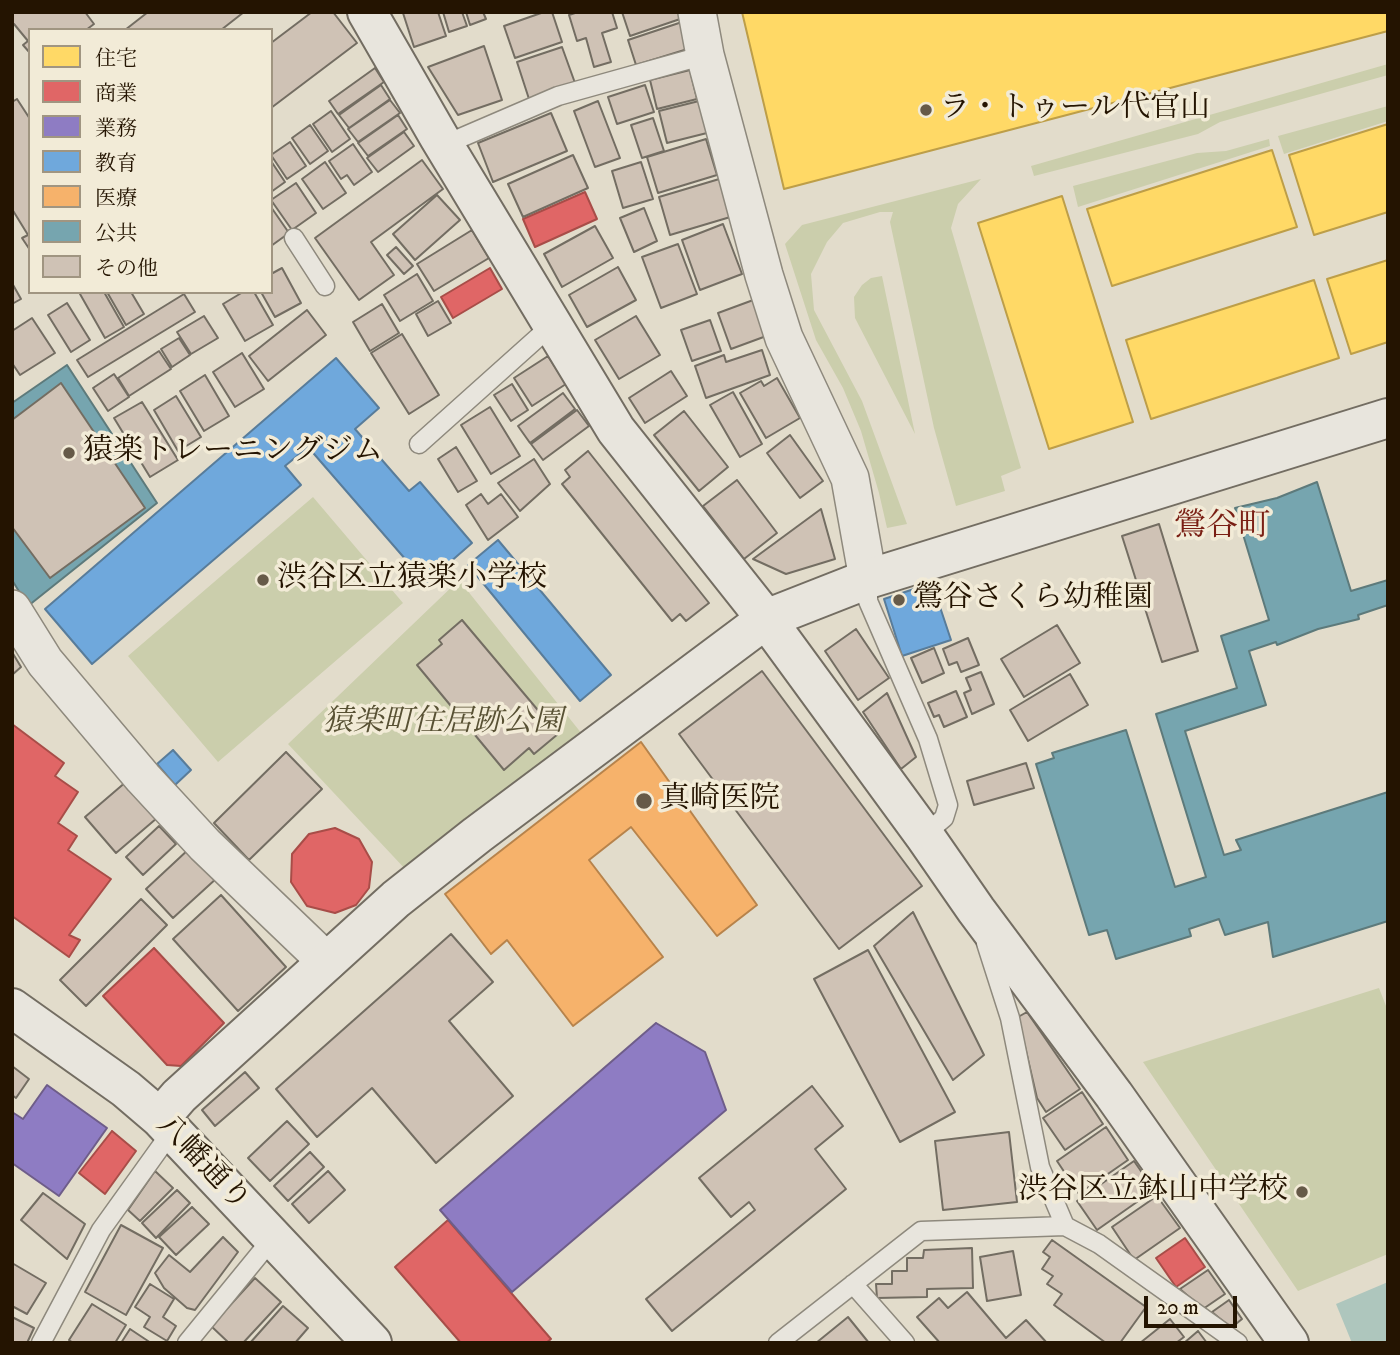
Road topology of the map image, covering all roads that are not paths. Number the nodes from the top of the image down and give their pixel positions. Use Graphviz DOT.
graph roads {
  1 [pos="368,12"];
  2 [pos="697,12"];
  3 [pos="705,55"];
  4 [pos="444,145"];
  5 [pos="294,238"];
  6 [pos="325,286"];
  7 [pos="553,324"];
  8 [pos="1388,418"];
  9 [pos="419,444"];
  10 [pos="868,579"];
  11 [pos="12,609"];
  12 [pos="766,619"];
  13 [pos="924,835"];
  14 [pos="976,910"];
  15 [pos="327,962"];
  16 [pos="12,1007"];
  17 [pos="166,1124"];
  18 [pos="1065,1226"];
  19 [pos="272,1239"];
  20 [pos="853,1284"];
  21 [pos="41,1343"];
  22 [pos="187,1343"];
  23 [pos="372,1343"];
  24 [pos="778,1343"];
  25 [pos="905,1343"];
  26 [pos="1238,1343"];
  27 [pos="1289,1343"];
  1 -- 4 [label="street"];
  2 -- 3 [label="street"];
  3 -- 4 [label="lane"];
  3 -- 10 [label="street"];
  4 -- 7 [label="street"];
  5 -- 6 [label="lane"];
  7 -- 9 [label="lane"];
  7 -- 12 [label="street"];
  8 -- 10 [label="street"];
  10 -- 12 [label="street"];
  10 -- 13 [label="lane"];
  11 -- 15 [label="street"];
  12 -- 13 [label="street"];
  12 -- 15 [label="street"];
  13 -- 14 [label="street"];
  14 -- 18 [label="lane"];
  14 -- 27 [label="street"];
  15 -- 17 [label="street"];
  16 -- 17 [label="street, 八幡通り"];
  17 -- 19 [label="street, 八幡通り"];
  17 -- 21 [label="lane"];
  18 -- 20 [label="lane"];
  18 -- 26 [label="lane"];
  19 -- 22 [label="lane"];
  19 -- 23 [label="street, 八幡通り"];
  20 -- 24 [label="lane"];
  20 -- 25 [label="lane"];
}
